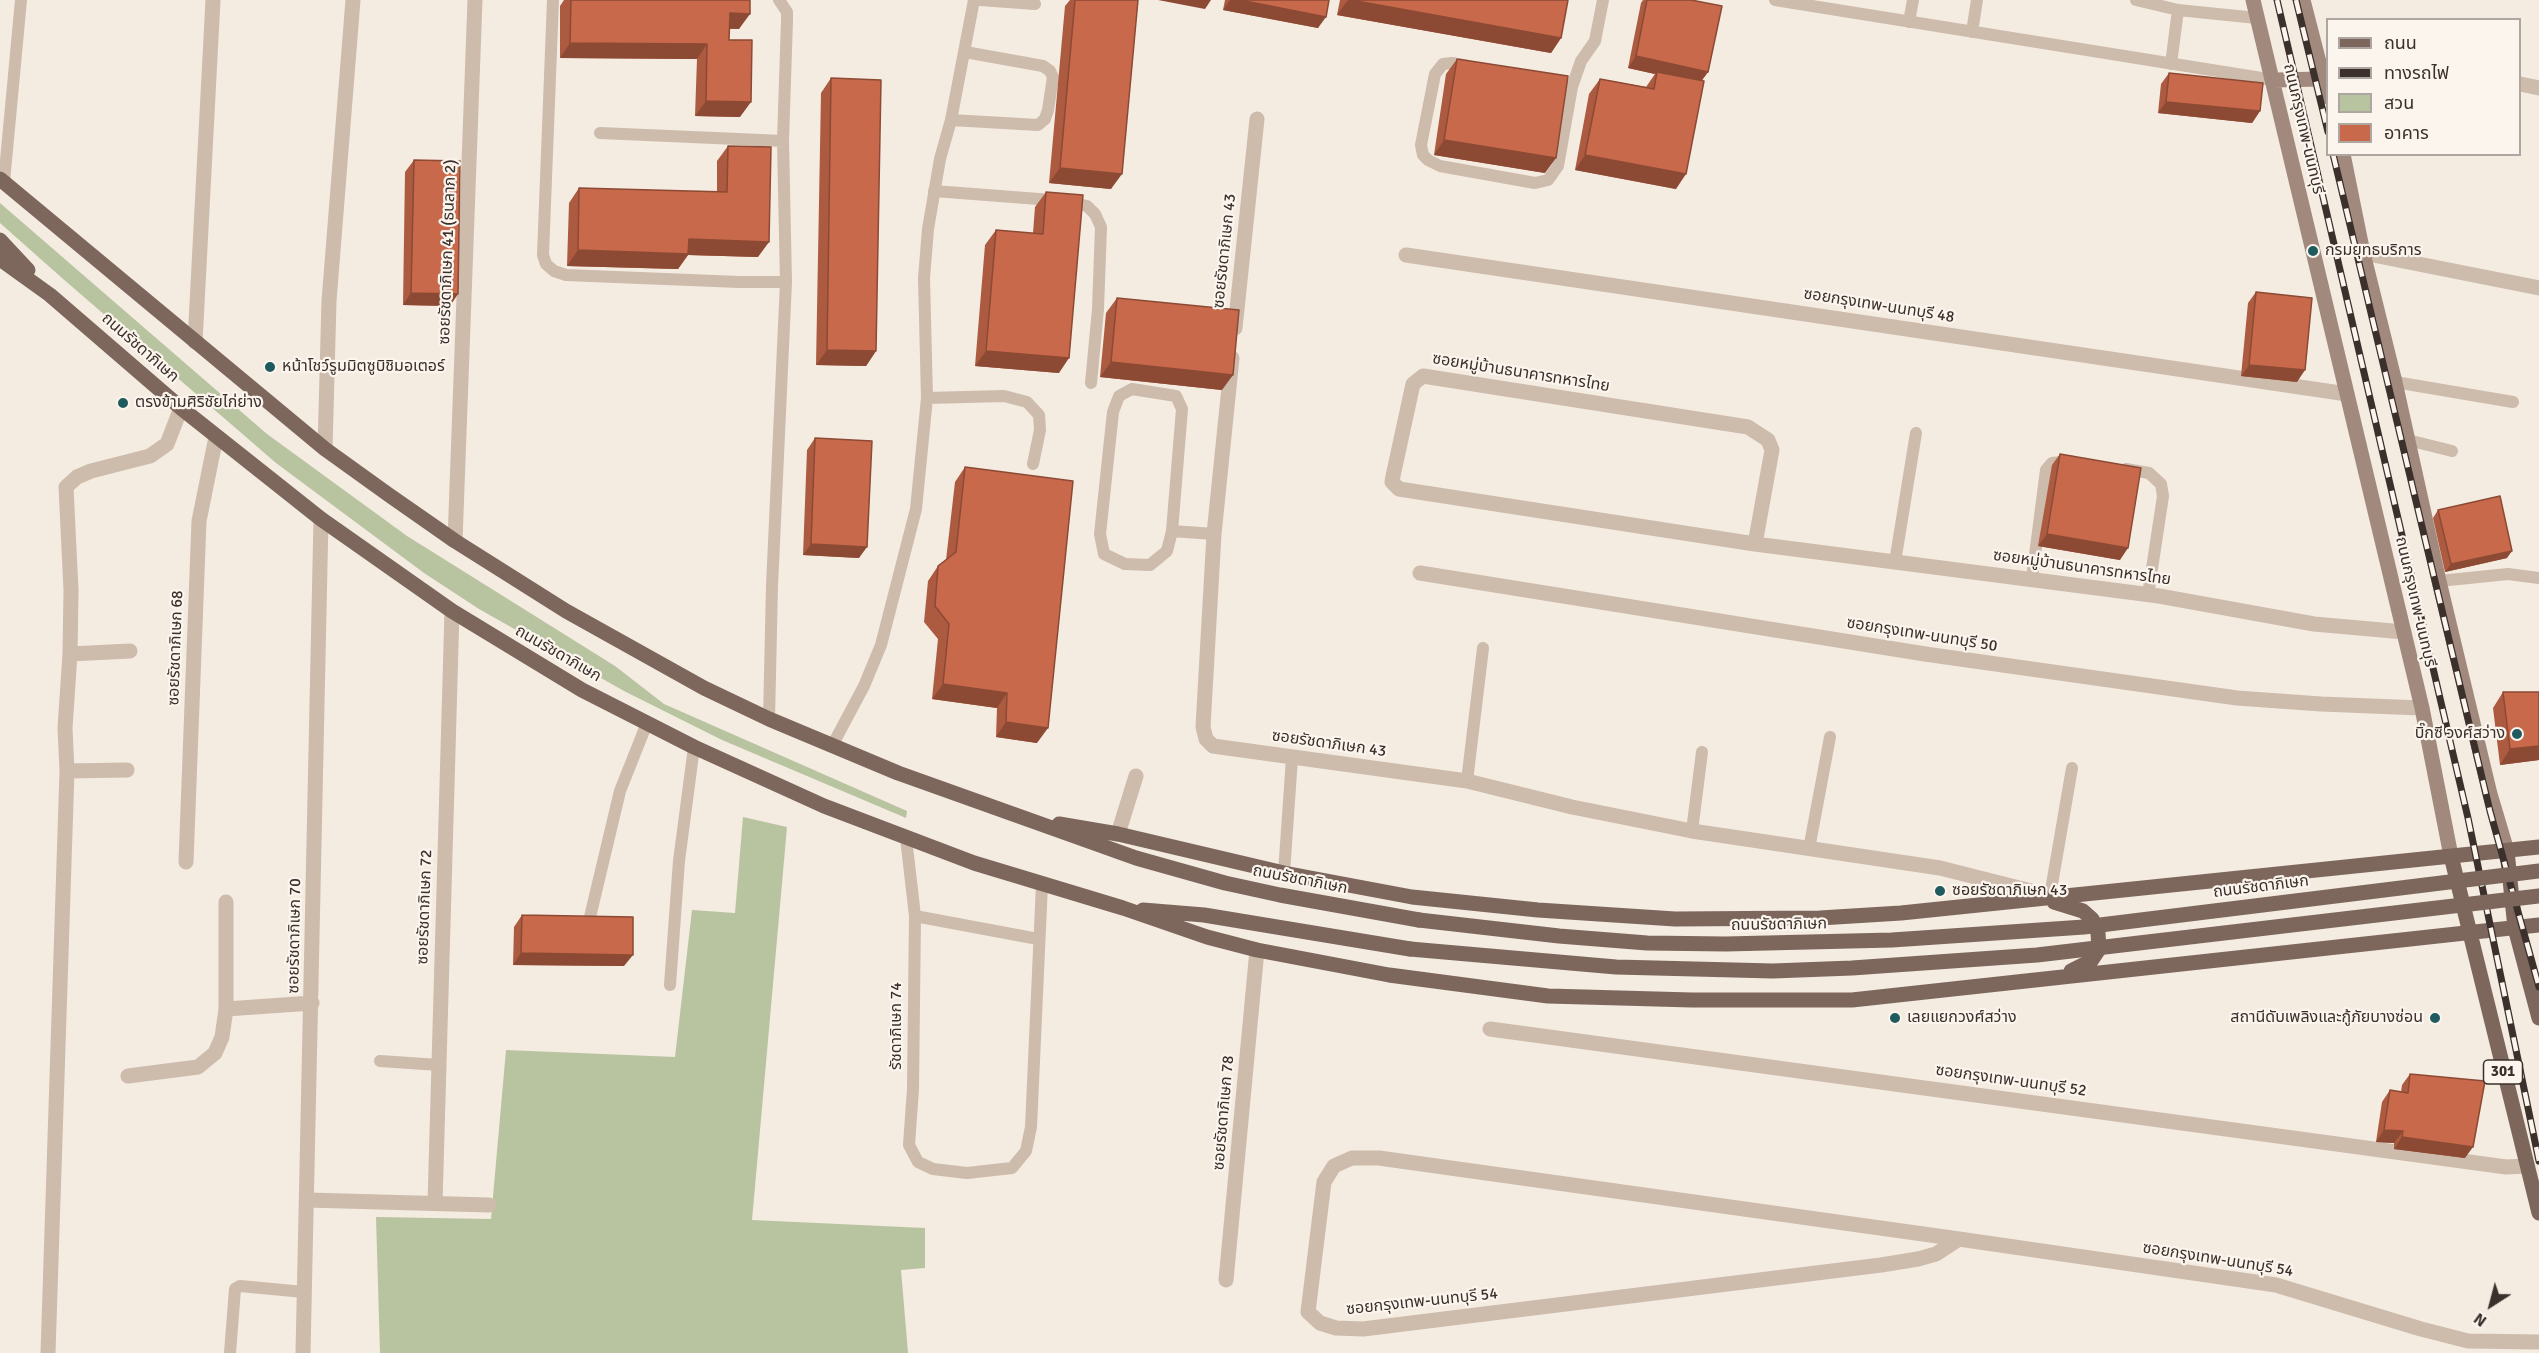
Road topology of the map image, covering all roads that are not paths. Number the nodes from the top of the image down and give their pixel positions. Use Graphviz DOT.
graph roads {
  1 [pos="21,0"];
  2 [pos="213,0"];
  3 [pos="353,0"];
  4 [pos="475,0"];
  5 [pos="553,0"];
  6 [pos="779,0"];
  7 [pos="974,0"];
  8 [pos="980,0"];
  9 [pos="1603,0"];
  10 [pos="1775,0"];
  11 [pos="1913,0"];
  12 [pos="1977,0"];
  13 [pos="2136,0"];
  14 [pos="2212,0"];
  15 [pos="2253,0"];
  16 [pos="2303,0"];
  17 [pos="1035,4"];
  18 [pos="1829,4"];
  19 [pos="2178,10"];
  20 [pos="2212,14"];
  21 [pos="2258,18"];
  22 [pos="1909,22"];
  23 [pos="1972,32"];
  24 [pos="965,52"];
  25 [pos="2171,64"];
  26 [pos="1485,69"];
  27 [pos="2325,79"];
  28 [pos="2274,80"];
  29 [pos="2521,84"];
  30 [pos="2539,88"];
  31 [pos="1257,119"];
  32 [pos="951,120"];
  33 [pos="600,133"];
  34 [pos="783,141"];
  35 [pos="2343,156"];
  36 [pos="2,180"];
  37 [pos="934,190"];
  38 [pos="0,240"];
  39 [pos="2363,253"];
  40 [pos="1406,255"];
  41 [pos="0,259"];
  42 [pos="786,282"];
  43 [pos="2539,288"];
  44 [pos="50,295"];
  45 [pos="195,342"];
  46 [pos="2395,382"];
  47 [pos="1091,383"];
  48 [pos="2347,394"];
  49 [pos="927,398"];
  50 [pos="2513,402"];
  51 [pos="181,408"];
  52 [pos="1916,433"];
  53 [pos="216,437"];
  54 [pos="2408,440"];
  55 [pos="325,449"];
  56 [pos="2452,451"];
  57 [pos="2080,462"];
  58 [pos="1033,464"];
  59 [pos="2114,467"];
  60 [pos="321,519"];
  61 [pos="1172,531"];
  62 [pos="1214,534"];
  63 [pos="455,541"];
  64 [pos="1755,544"];
  65 [pos="1895,562"];
  66 [pos="1420,573"];
  67 [pos="2032,578"];
  68 [pos="2539,578"];
  69 [pos="2439,582"];
  70 [pos="2148,595"];
  71 [pos="452,611"];
  72 [pos="2404,632"];
  73 [pos="1484,648"];
  74 [pos="130,651"];
  75 [pos="70,654"];
  76 [pos="2422,708"];
  77 [pos="769,719"];
  78 [pos="647,723"];
  79 [pos="1830,736"];
  80 [pos="832,746"];
  81 [pos="694,747"];
  82 [pos="1702,752"];
  83 [pos="1292,758"];
  84 [pos="2072,768"];
  85 [pos="127,770"];
  86 [pos="67,771"];
  87 [pos="1136,776"];
  88 [pos="1467,781"];
  89 [pos="1029,820"];
  90 [pos="1692,831"];
  91 [pos="1118,834"];
  92 [pos="906,838"];
  93 [pos="2539,847"];
  94 [pos="1809,849"];
  95 [pos="2507,851"];
  96 [pos="2451,856"];
  97 [pos="186,862"];
  98 [pos="2539,871"];
  99 [pos="1284,873"];
  100 [pos="1042,885"];
  101 [pos="2539,896"];
  102 [pos="2050,898"];
  103 [pos="226,902"];
  104 [pos="1123,909"];
  105 [pos="915,916"];
  106 [pos="590,917"];
  107 [pos="2539,925"];
  108 [pos="2515,928"];
  109 [pos="2468,931"];
  110 [pos="1038,939"];
  111 [pos="1257,950"];
  112 [pos="2054,978"];
  113 [pos="670,985"];
  114 [pos="312,1004"];
  115 [pos="226,1009"];
  116 [pos="2539,1018"];
  117 [pos="1490,1029"];
  118 [pos="380,1061"];
  119 [pos="439,1065"];
  120 [pos="128,1076"];
  121 [pos="2527,1166"];
  122 [pos="307,1200"];
  123 [pos="435,1203"];
  124 [pos="489,1204"];
  125 [pos="2539,1214"];
  126 [pos="1959,1239"];
  127 [pos="1227,1280"];
  128 [pos="304,1292"];
  129 [pos="2539,1342"];
  130 [pos="48,1353"];
  131 [pos="230,1353"];
  132 [pos="303,1353"];
  1 -- 36 [label="lane"];
  2 -- 45 [label="street"];
  3 -- 55 [label="street"];
  4 -- 63 [label="street, ซอยรัชดาภิเษก 41 (ธนลาภ 2)"];
  5 -- 42 [label="lane"];
  6 -- 34 [label="lane"];
  7 -- 24 [label="lane"];
  8 -- 17 [label="lane"];
  9 -- 26 [label="lane"];
  10 -- 18 [label="lane"];
  11 -- 22 [label="lane"];
  12 -- 23 [label="lane"];
  13 -- 19 [label="lane"];
  14 -- 20 [label="lane"];
  15 -- 21 [label="main road, ถนนกรุงเทพ-นนทบุรี / 301"];
  16 -- 27 [label="main road, ถนนกรุงเทพ-นนทบุรี"];
  18 -- 22 [label="lane"];
  19 -- 20 [label="lane"];
  19 -- 25 [label="lane"];
  20 -- 21 [label="lane"];
  21 -- 28 [label="main road, ถนนกรุงเทพ-นนทบุรี / 301"];
  22 -- 23 [label="lane"];
  23 -- 25 [label="lane"];
  24 -- 32 [label="lane"];
  24 -- 32 [label="lane"];
  25 -- 28 [label="lane"];
  27 -- 28 [label="main road"];
  28 -- 48 [label="main road, ถนนกรุงเทพ-นนทบุรี / 301"];
  29 -- 30 [label="street"];
  31 -- 62 [label="street, ซอยรัชดาภิเษก 43"];
  32 -- 37 [label="lane"];
  33 -- 34 [label="lane"];
  34 -- 42 [label="lane"];
  35 -- 39 [label="main road, ถนนกรุงเทพ-นนทบุรี"];
  36 -- 45 [label="main road, ถนนรัชดาภิเษก"];
  37 -- 47 [label="lane"];
  37 -- 49 [label="lane"];
  38 -- 44 [label="main road, ถนนรัชดาภิเษก"];
  39 -- 43 [label="street"];
  39 -- 46 [label="main road, ถนนกรุงเทพ-นนทบุรี"];
  40 -- 48 [label="street, ซอยกรุงเทพ-นนทบุรี 48"];
  41 -- 44 [label="main road, ถนนรัชดาภิเษก"];
  42 -- 77 [label="lane"];
  44 -- 51 [label="main road, ถนนรัชดาภิเษก"];
  45 -- 55 [label="main road, ถนนรัชดาภิเษก"];
  46 -- 50 [label="lane"];
  46 -- 54 [label="main road, ถนนกรุงเทพ-นนทบุรี"];
  48 -- 72 [label="main road, ถนนกรุงเทพ-นนทบุรี / 301"];
  49 -- 58 [label="lane"];
  49 -- 80 [label="lane"];
  51 -- 53 [label="main road, ถนนรัชดาภิเษก"];
  51 -- 75 [label="street"];
  52 -- 65 [label="lane"];
  53 -- 60 [label="main road, ถนนรัชดาภิเษก"];
  53 -- 97 [label="street, ซอยรัชดาภิเษก 68"];
  54 -- 56 [label="lane"];
  54 -- 69 [label="main road, ถนนกรุงเทพ-นนทบุรี"];
  55 -- 63 [label="main road, ถนนรัชดาภิเษก"];
  57 -- 67 [label="lane"];
  59 -- 70 [label="lane"];
  60 -- 71 [label="main road, ถนนรัชดาภิเษก"];
  60 -- 114 [label="street, ซอยรัชดาภิเษก 70"];
  61 -- 61 [label="lane"];
  61 -- 62 [label="lane"];
  62 -- 83 [label="street, ซอยรัชดาภิเษก 43"];
  63 -- 77 [label="main road, ถนนรัชดาภิเษก"];
  64 -- 64 [label="street, ซอยหมู่บ้านธนาคารทหารไทย"];
  64 -- 65 [label="street, ซอยหมู่บ้านธนาคารทหารไทย"];
  65 -- 67 [label="street, ซอยหมู่บ้านธนาคารทหารไทย"];
  66 -- 76 [label="street, ซอยกรุงเทพ-นนทบุรี 50"];
  67 -- 70 [label="street, ซอยหมู่บ้านธนาคารทหารไทย"];
  68 -- 69 [label="lane"];
  69 -- 95 [label="main road, ถนนกรุงเทพ-นนทบุรี"];
  70 -- 72 [label="street, ซอยหมู่บ้านธนาคารทหารไทย"];
  71 -- 78 [label="main road, ถนนรัชดาภิเษก"];
  71 -- 119 [label="street, ซอยรัชดาภิเษก 72"];
  72 -- 76 [label="main road, ถนนกรุงเทพ-นนทบุรี / 301"];
  73 -- 88 [label="lane"];
  74 -- 75 [label="street"];
  75 -- 86 [label="street"];
  76 -- 96 [label="main road, ถนนกรุงเทพ-นนทบุรี / 301"];
  77 -- 80 [label="main road, ถนนรัชดาภิเษก"];
  78 -- 81 [label="main road, ถนนรัชดาภิเษก"];
  78 -- 106 [label="lane"];
  79 -- 94 [label="lane"];
  80 -- 89 [label="main road, ถนนรัชดาภิเษก"];
  81 -- 92 [label="main road, ถนนรัชดาภิเษก"];
  81 -- 113 [label="lane"];
  82 -- 90 [label="lane"];
  83 -- 88 [label="street, ซอยรัชดาภิเษก 43"];
  83 -- 99 [label="lane"];
  84 -- 102 [label="lane"];
  85 -- 86 [label="street"];
  86 -- 130 [label="street"];
  87 -- 91 [label="street"];
  88 -- 90 [label="street, ซอยรัชดาภิเษก 43"];
  89 -- 91 [label="main road, ถนนรัชดาภิเษก"];
  89 -- 98 [label="main road, ถนนรัชดาภิเษก, bridge"];
  90 -- 94 [label="street, ซอยรัชดาภิเษก 43"];
  91 -- 99 [label="main road, ถนนรัชดาภิเษก"];
  92 -- 100 [label="main road, ถนนรัชดาภิเษก"];
  92 -- 105 [label="lane, รัชดาภิเษก 74"];
  93 -- 95 [label="main road, ถนนรัชดาภิเษก"];
  94 -- 102 [label="street, ซอยรัชดาภิเษก 43"];
  95 -- 96 [label="main road, ถนนรัชดาภิเษก"];
  95 -- 108 [label="main road, ถนนกรุงเทพ-นนทบุรี"];
  96 -- 102 [label="main road, ถนนรัชดาภิเษก"];
  96 -- 109 [label="main road, ถนนกรุงเทพ-นนทบุรี / 301"];
  99 -- 102 [label="main road, ถนนรัชดาภิเษก"];
  100 -- 104 [label="main road, ถนนรัชดาภิเษก"];
  100 -- 110 [label="lane, รัชดาภิเษก 74"];
  101 -- 104 [label="main road, ถนนรัชดาภิเษก, bridge"];
  102 -- 112 [label="main road"];
  103 -- 115 [label="street"];
  104 -- 111 [label="main road, ถนนรัชดาภิเษก"];
  105 -- 110 [label="lane"];
  105 -- 110 [label="lane, รัชดาภิเษก 74"];
  107 -- 108 [label="main road, ถนนรัชดาภิเษก"];
  108 -- 109 [label="main road, ถนนรัชดาภิเษก"];
  108 -- 116 [label="main road, ถนนกรุงเทพ-นนทบุรี"];
  109 -- 112 [label="main road, ถนนรัชดาภิเษก"];
  109 -- 121 [label="main road, ถนนกรุงเทพ-นนทบุรี / 301"];
  111 -- 112 [label="main road, ถนนรัชดาภิเษก"];
  111 -- 127 [label="street, ซอยรัชดาภิเษก 78"];
  114 -- 115 [label="street"];
  114 -- 122 [label="street, ซอยรัชดาภิเษก 70"];
  115 -- 120 [label="street"];
  117 -- 121 [label="street, ซอยกรุงเทพ-นนทบุรี 52"];
  118 -- 119 [label="lane"];
  119 -- 123 [label="street, ซอยรัชดาภิเษก 72"];
  121 -- 125 [label="main road, ถนนกรุงเทพ-นนทบุรี / 301"];
  122 -- 123 [label="street"];
  122 -- 128 [label="street, ซอยรัชดาภิเษก 70"];
  123 -- 124 [label="street"];
  126 -- 126 [label="street, ซอยกรุงเทพ-นนทบุรี 54"];
  126 -- 129 [label="street, ซอยกรุงเทพ-นนทบุรี 54"];
  128 -- 131 [label="lane"];
  128 -- 132 [label="street, ซอยรัชดาภิเษก 70"];
}
